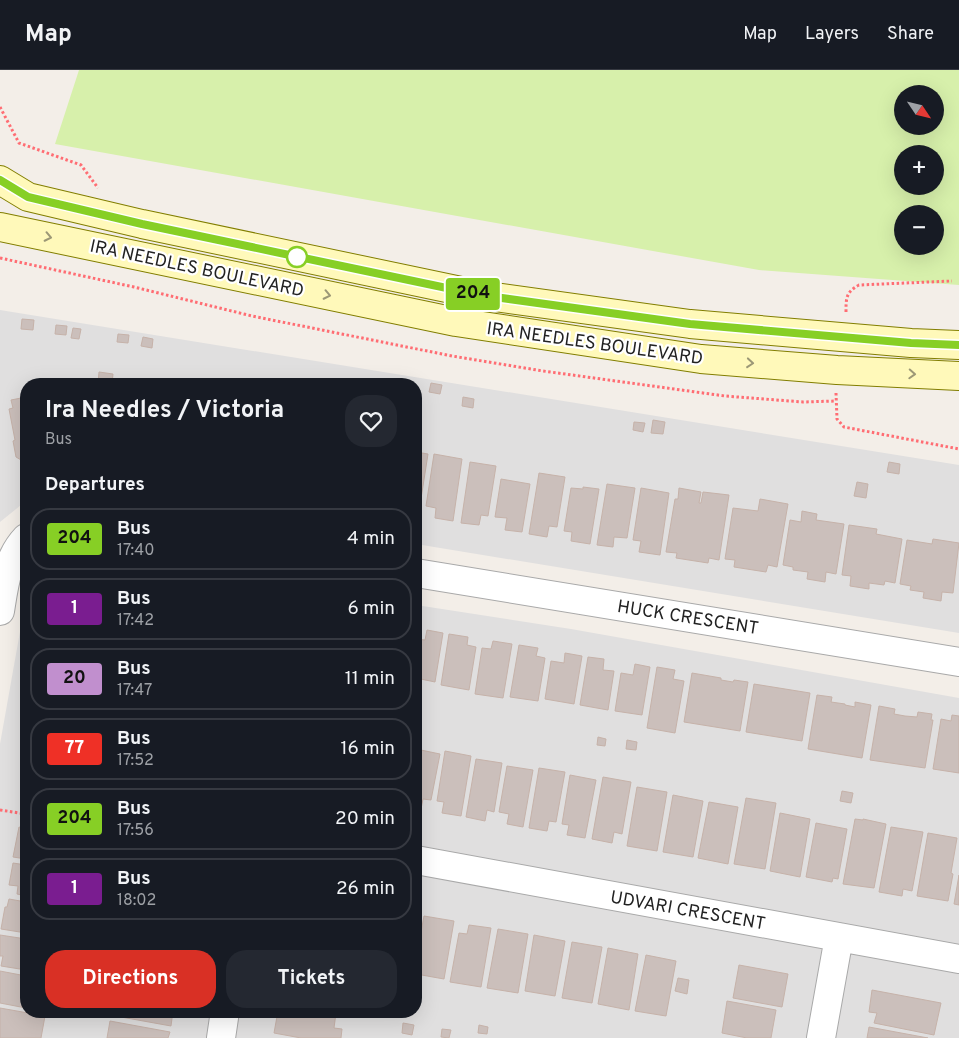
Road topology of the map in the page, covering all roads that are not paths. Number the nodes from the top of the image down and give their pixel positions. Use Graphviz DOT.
graph roads {
  1 [pos="0,180"];
  2 [pos="0,227"];
  3 [pos="959,345"];
  4 [pos="959,376"];
  5 [pos="20,544"];
  6 [pos="422,574"];
  7 [pos="0,611"];
  8 [pos="959,662"];
  9 [pos="422,861"];
  10 [pos="838,937"];
  11 [pos="959,960"];
  12 [pos="224,1018"];
  13 [pos="220,1038"];
  14 [pos="821,1038"];
  1 -- 3 [label="main road, IRA NEEDLES BOULEVARD"];
  2 -- 4 [label="main road, IRA NEEDLES BOULEVARD, one-way"];
  5 -- 7 [label="street"];
  6 -- 8 [label="street, HUCK CRESCENT"];
  9 -- 10 [label="street, UDVARI CRESCENT"];
  10 -- 11 [label="street, UDVARI CRESCENT"];
  10 -- 14 [label="street"];
  12 -- 13 [label="street"];
}
